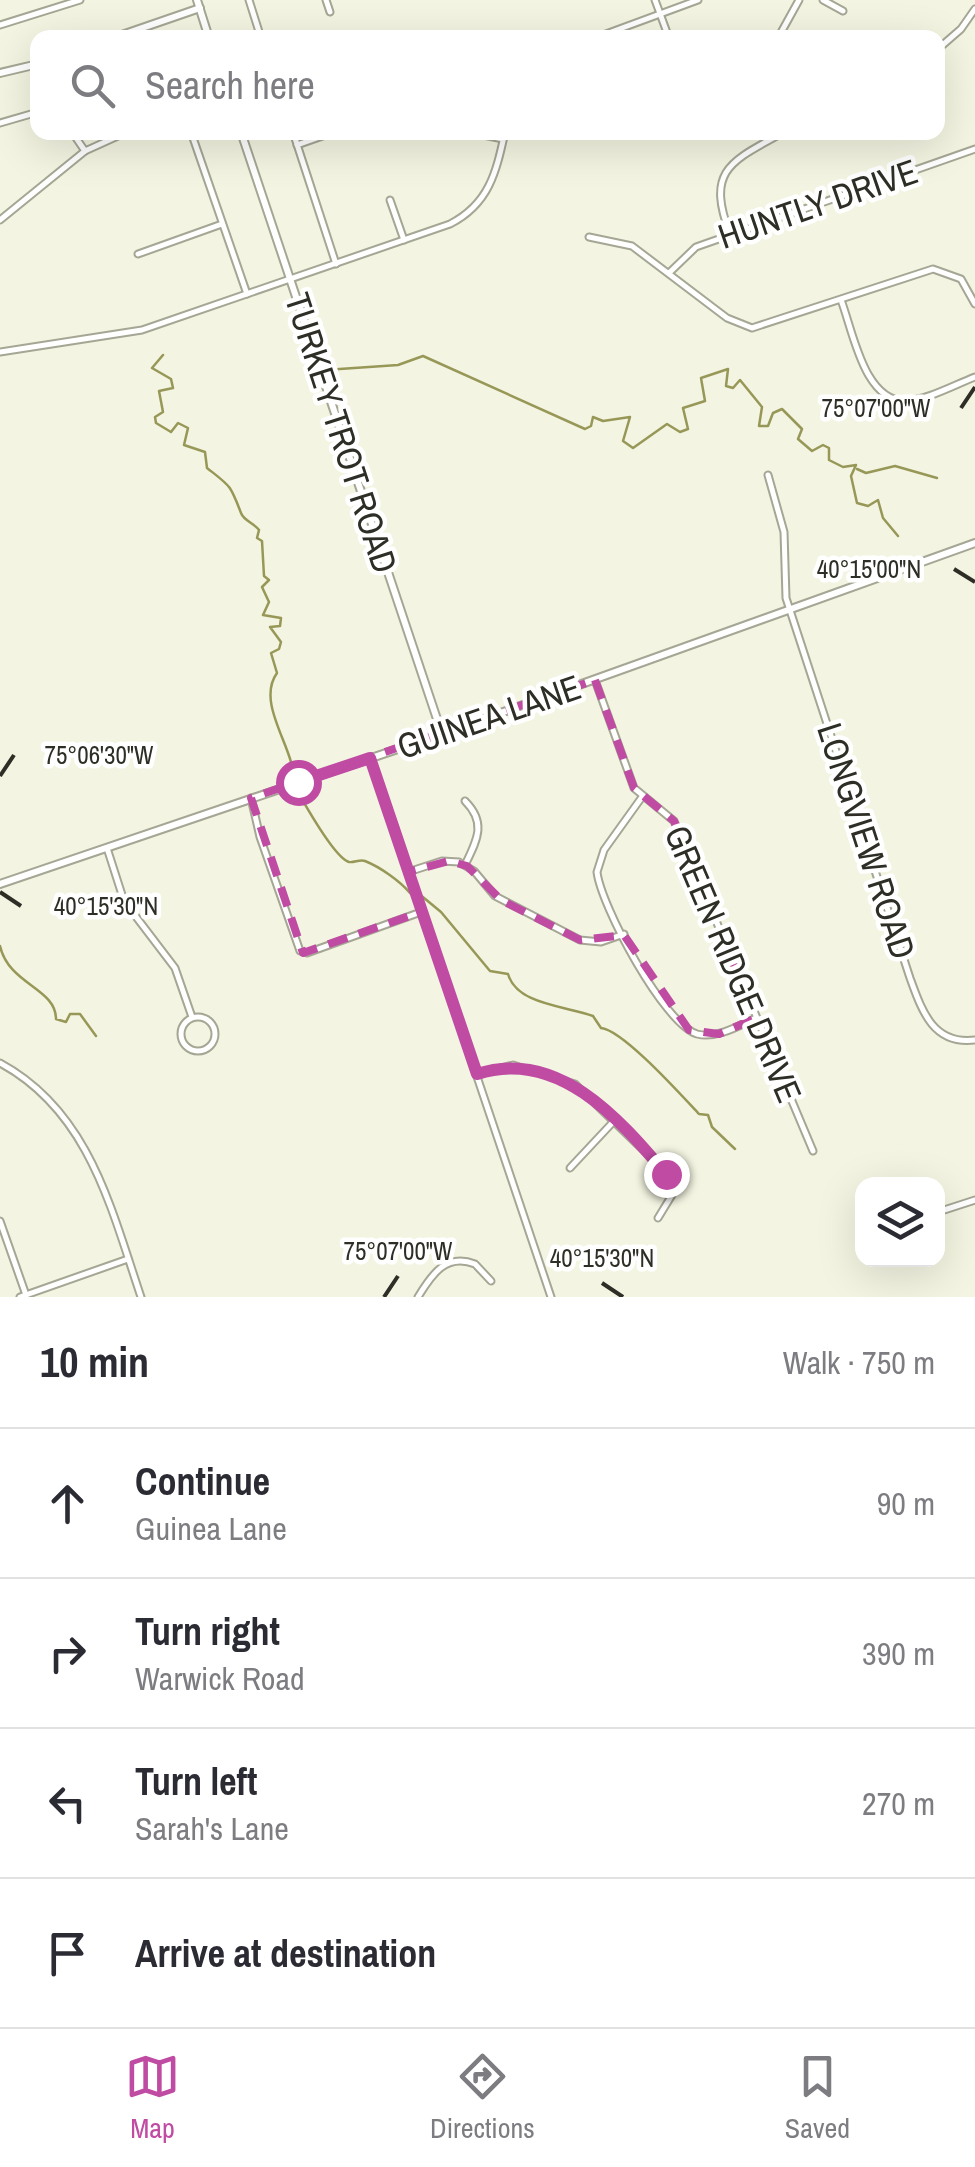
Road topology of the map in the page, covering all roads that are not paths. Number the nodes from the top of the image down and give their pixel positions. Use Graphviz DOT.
graph roads {
  1 [pos="80,0"];
  2 [pos="249,0"];
  3 [pos="326,0"];
  4 [pos="656,0"];
  5 [pos="698,0"];
  6 [pos="798,0"];
  7 [pos="822,0"];
  8 [pos="69,2"];
  9 [pos="198,4"];
  10 [pos="975,9"];
  11 [pos="842,11"];
  12 [pos="330,12"];
  13 [pos="660,14"];
  14 [pos="0,25"];
  15 [pos="133,30"];
  16 [pos="206,30"];
  17 [pos="258,30"];
  18 [pos="616,30"];
  19 [pos="666,30"];
  20 [pos="782,30"];
  21 [pos="945,43"];
  22 [pos="30,66"];
  23 [pos="0,73"];
  24 [pos="30,114"];
  25 [pos="0,122"];
  26 [pos="77,140"];
  27 [pos="110,140"];
  28 [pos="194,140"];
  29 [pos="244,140"];
  30 [pos="295,140"];
  31 [pos="311,140"];
  32 [pos="503,140"];
  33 [pos="769,140"];
  34 [pos="297,145"];
  35 [pos="975,148"];
  36 [pos="85,152"];
  37 [pos="390,200"];
  38 [pos="0,220"];
  39 [pos="222,224"];
  40 [pos="730,234"];
  41 [pos="589,236"];
  42 [pos="404,240"];
  43 [pos="138,254"];
  44 [pos="336,264"];
  45 [pos="669,273"];
  46 [pos="290,279"];
  47 [pos="247,294"];
  48 [pos="841,300"];
  49 [pos="975,304"];
  50 [pos="0,352"];
  51 [pos="975,378"];
  52 [pos="768,475"];
  53 [pos="975,542"];
  54 [pos="791,609"];
  55 [pos="595,680"];
  56 [pos="442,734"];
  57 [pos="370,758"];
  58 [pos="642,797"];
  59 [pos="251,798"];
  60 [pos="464,801"];
  61 [pos="106,848"];
  62 [pos="465,865"];
  63 [pos="408,872"];
  64 [pos="0,884"];
  65 [pos="422,912"];
  66 [pos="624,934"];
  67 [pos="192,1018"];
  68 [pos="756,1018"];
  69 [pos="975,1040"];
  70 [pos="0,1063"];
  71 [pos="477,1074"];
  72 [pos="614,1122"];
  73 [pos="813,1151"];
  74 [pos="570,1168"];
  75 [pos="975,1200"];
  76 [pos="945,1210"];
  77 [pos="658,1218"];
  78 [pos="0,1222"];
  79 [pos="128,1258"];
  80 [pos="491,1281"];
  81 [pos="23,1296"];
  82 [pos="141,1297"];
  83 [pos="418,1297"];
  84 [pos="551,1297"];
  1 -- 8 [label="street"];
  2 -- 17 [label="street"];
  3 -- 12 [label="street"];
  4 -- 13 [label="street"];
  5 -- 13 [label="street"];
  6 -- 20 [label="street"];
  7 -- 11 [label="street"];
  8 -- 14 [label="street"];
  9 -- 15 [label="street"];
  9 -- 16 [label="street"];
  10 -- 21 [label="street"];
  13 -- 18 [label="street"];
  13 -- 19 [label="street"];
  22 -- 23 [label="street"];
  24 -- 25 [label="street"];
  26 -- 36 [label="street"];
  27 -- 36 [label="street"];
  28 -- 39 [label="street"];
  29 -- 46 [label="street, TURKEY TROT ROAD"];
  30 -- 34 [label="street"];
  31 -- 34 [label="street"];
  32 -- 42 [label="street"];
  33 -- 40 [label="street"];
  34 -- 44 [label="street"];
  35 -- 40 [label="street, HUNTLY DRIVE"];
  36 -- 38 [label="street"];
  37 -- 42 [label="street"];
  39 -- 43 [label="street"];
  39 -- 47 [label="street"];
  40 -- 45 [label="street, HUNTLY DRIVE"];
  41 -- 45 [label="street"];
  42 -- 44 [label="street"];
  44 -- 46 [label="street"];
  45 -- 48 [label="street"];
  46 -- 47 [label="street"];
  46 -- 56 [label="street, TURKEY TROT ROAD"];
  47 -- 50 [label="street"];
  48 -- 49 [label="street"];
  48 -- 51 [label="street"];
  52 -- 54 [label="street, LONGVIEW ROAD"];
  53 -- 54 [label="street, GUINEA LANE"];
  54 -- 55 [label="street, GUINEA LANE"];
  54 -- 69 [label="street, LONGVIEW ROAD"];
  55 -- 56 [label="street, GUINEA LANE"];
  55 -- 58 [label="street, GREEN RIDGE DRIVE"];
  56 -- 57 [label="street, GUINEA LANE"];
  57 -- 59 [label="street, GUINEA LANE"];
  57 -- 63 [label="street"];
  58 -- 66 [label="street"];
  58 -- 68 [label="street, GREEN RIDGE DRIVE"];
  59 -- 61 [label="street, GUINEA LANE"];
  59 -- 65 [label="street"];
  60 -- 62 [label="street"];
  61 -- 64 [label="street, GUINEA LANE"];
  61 -- 67 [label="street"];
  62 -- 63 [label="street"];
  62 -- 66 [label="street"];
  63 -- 65 [label="street"];
  65 -- 71 [label="street"];
  66 -- 68 [label="street"];
  67 -- 67 [label="street"];
  68 -- 73 [label="street, GREEN RIDGE DRIVE"];
  70 -- 79 [label="street"];
  71 -- 72 [label="street"];
  71 -- 84 [label="street"];
  72 -- 74 [label="street"];
  72 -- 77 [label="street"];
  75 -- 76 [label="street"];
  78 -- 81 [label="street"];
  79 -- 81 [label="street"];
  79 -- 82 [label="street"];
  80 -- 83 [label="street"];
}
